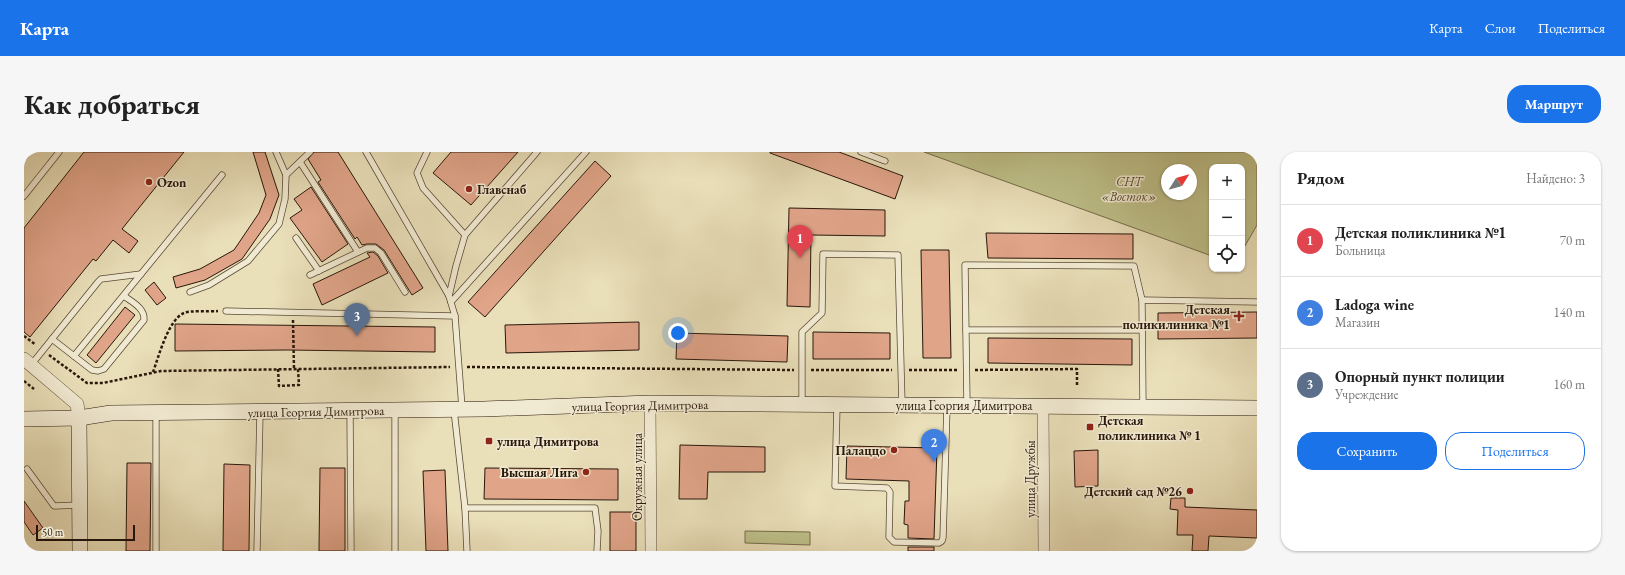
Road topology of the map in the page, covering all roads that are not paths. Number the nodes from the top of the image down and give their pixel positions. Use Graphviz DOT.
graph roads {
  1 [pos="28,152"];
  2 [pos="59,152"];
  3 [pos="276,152"];
  4 [pos="310,152"];
  5 [pos="366,152"];
  6 [pos="427,152"];
  7 [pos="537,152"];
  8 [pos="586,152"];
  9 [pos="861,152"];
  10 [pos="24,157"];
  11 [pos="885,161"];
  12 [pos="300,162"];
  13 [pos="222,175"];
  14 [pos="286,175"];
  15 [pos="24,196"];
  16 [pos="466,235"];
  17 [pos="296,238"];
  18 [pos="358,252"];
  19 [pos="319,271"];
  20 [pos="141,274"];
  21 [pos="310,275"];
  22 [pos="190,292"];
  23 [pos="405,292"];
  24 [pos="124,296"];
  25 [pos="449,296"];
  26 [pos="1142,300"];
  27 [pos="451,302"];
  28 [pos="1257,302"];
  29 [pos="226,311"];
  30 [pos="455,316"];
  31 [pos="966,330"];
  32 [pos="1142,330"];
  33 [pos="52,339"];
  34 [pos="74,356"];
  35 [pos="28,362"];
  36 [pos="650,403"];
  37 [pos="802,404"];
  38 [pos="837,404"];
  39 [pos="902,405"];
  40 [pos="947,405"];
  41 [pos="966,405"];
  42 [pos="1043,406"];
  43 [pos="1143,407"];
  44 [pos="1257,408"];
  45 [pos="458,409"];
  46 [pos="350,410"];
  47 [pos="395,410"];
  48 [pos="260,412"];
  49 [pos="156,413"];
  50 [pos="79,418"];
  51 [pos="24,419"];
  52 [pos="27,470"];
  53 [pos="80,505"];
  54 [pos="465,508"];
  55 [pos="80,551"];
  56 [pos="156,551"];
  57 [pos="257,551"];
  58 [pos="351,551"];
  59 [pos="395,551"];
  60 [pos="467,551"];
  61 [pos="597,551"];
  62 [pos="651,551"];
  63 [pos="1044,551"];
  1 -- 10 [label="lane"];
  2 -- 15 [label="lane"];
  3 -- 14 [label="lane"];
  4 -- 12 [label="lane"];
  5 -- 25 [label="lane"];
  6 -- 16 [label="lane"];
  7 -- 16 [label="lane"];
  8 -- 27 [label="lane"];
  9 -- 11 [label="lane"];
  12 -- 14 [label="lane"];
  12 -- 18 [label="lane"];
  13 -- 20 [label="lane"];
  14 -- 22 [label="lane"];
  16 -- 25 [label="lane"];
  17 -- 19 [label="lane"];
  18 -- 19 [label="lane"];
  18 -- 23 [label="lane"];
  19 -- 21 [label="lane"];
  20 -- 24 [label="lane"];
  20 -- 33 [label="lane"];
  24 -- 34 [label="lane"];
  24 -- 34 [label="lane"];
  25 -- 27 [label="lane"];
  26 -- 28 [label="lane"];
  26 -- 31 [label="lane"];
  26 -- 32 [label="lane"];
  27 -- 30 [label="lane"];
  29 -- 30 [label="lane"];
  30 -- 45 [label="lane"];
  31 -- 32 [label="lane"];
  31 -- 41 [label="lane"];
  32 -- 43 [label="lane"];
  33 -- 34 [label="lane"];
  33 -- 35 [label="lane"];
  35 -- 50 [label="street"];
  36 -- 37 [label="main road, улица Георгия Димитрова"];
  36 -- 45 [label="main road, улица Георгия Димитрова"];
  36 -- 62 [label="street, Окружная улица"];
  37 -- 38 [label="main road, улица Георгия Димитрова"];
  37 -- 39 [label="lane"];
  38 -- 39 [label="main road, улица Георгия Димитрова"];
  38 -- 40 [label="lane"];
  39 -- 40 [label="main road, улица Георгия Димитрова"];
  40 -- 41 [label="main road, улица Георгия Димитрова"];
  41 -- 42 [label="main road, улица Георгия Димитрова"];
  42 -- 43 [label="main road, улица Георгия Димитрова"];
  42 -- 63 [label="street, улица Дружбы"];
  43 -- 44 [label="main road, улица Георгия Димитрова"];
  45 -- 47 [label="main road, улица Георгия Димитрова"];
  45 -- 54 [label="lane"];
  46 -- 47 [label="main road, улица Георгия Димитрова"];
  46 -- 48 [label="main road, улица Георгия Димитрова"];
  46 -- 58 [label="lane"];
  47 -- 59 [label="lane"];
  48 -- 49 [label="main road, улица Георгия Димитрова"];
  48 -- 57 [label="lane"];
  49 -- 50 [label="main road, улица Георгия Димитрова"];
  49 -- 56 [label="lane"];
  50 -- 51 [label="main road, улица Георгия Димитрова"];
  50 -- 53 [label="main road"];
  52 -- 53 [label="lane"];
  53 -- 55 [label="main road"];
  54 -- 60 [label="lane"];
  54 -- 61 [label="lane"];
}
